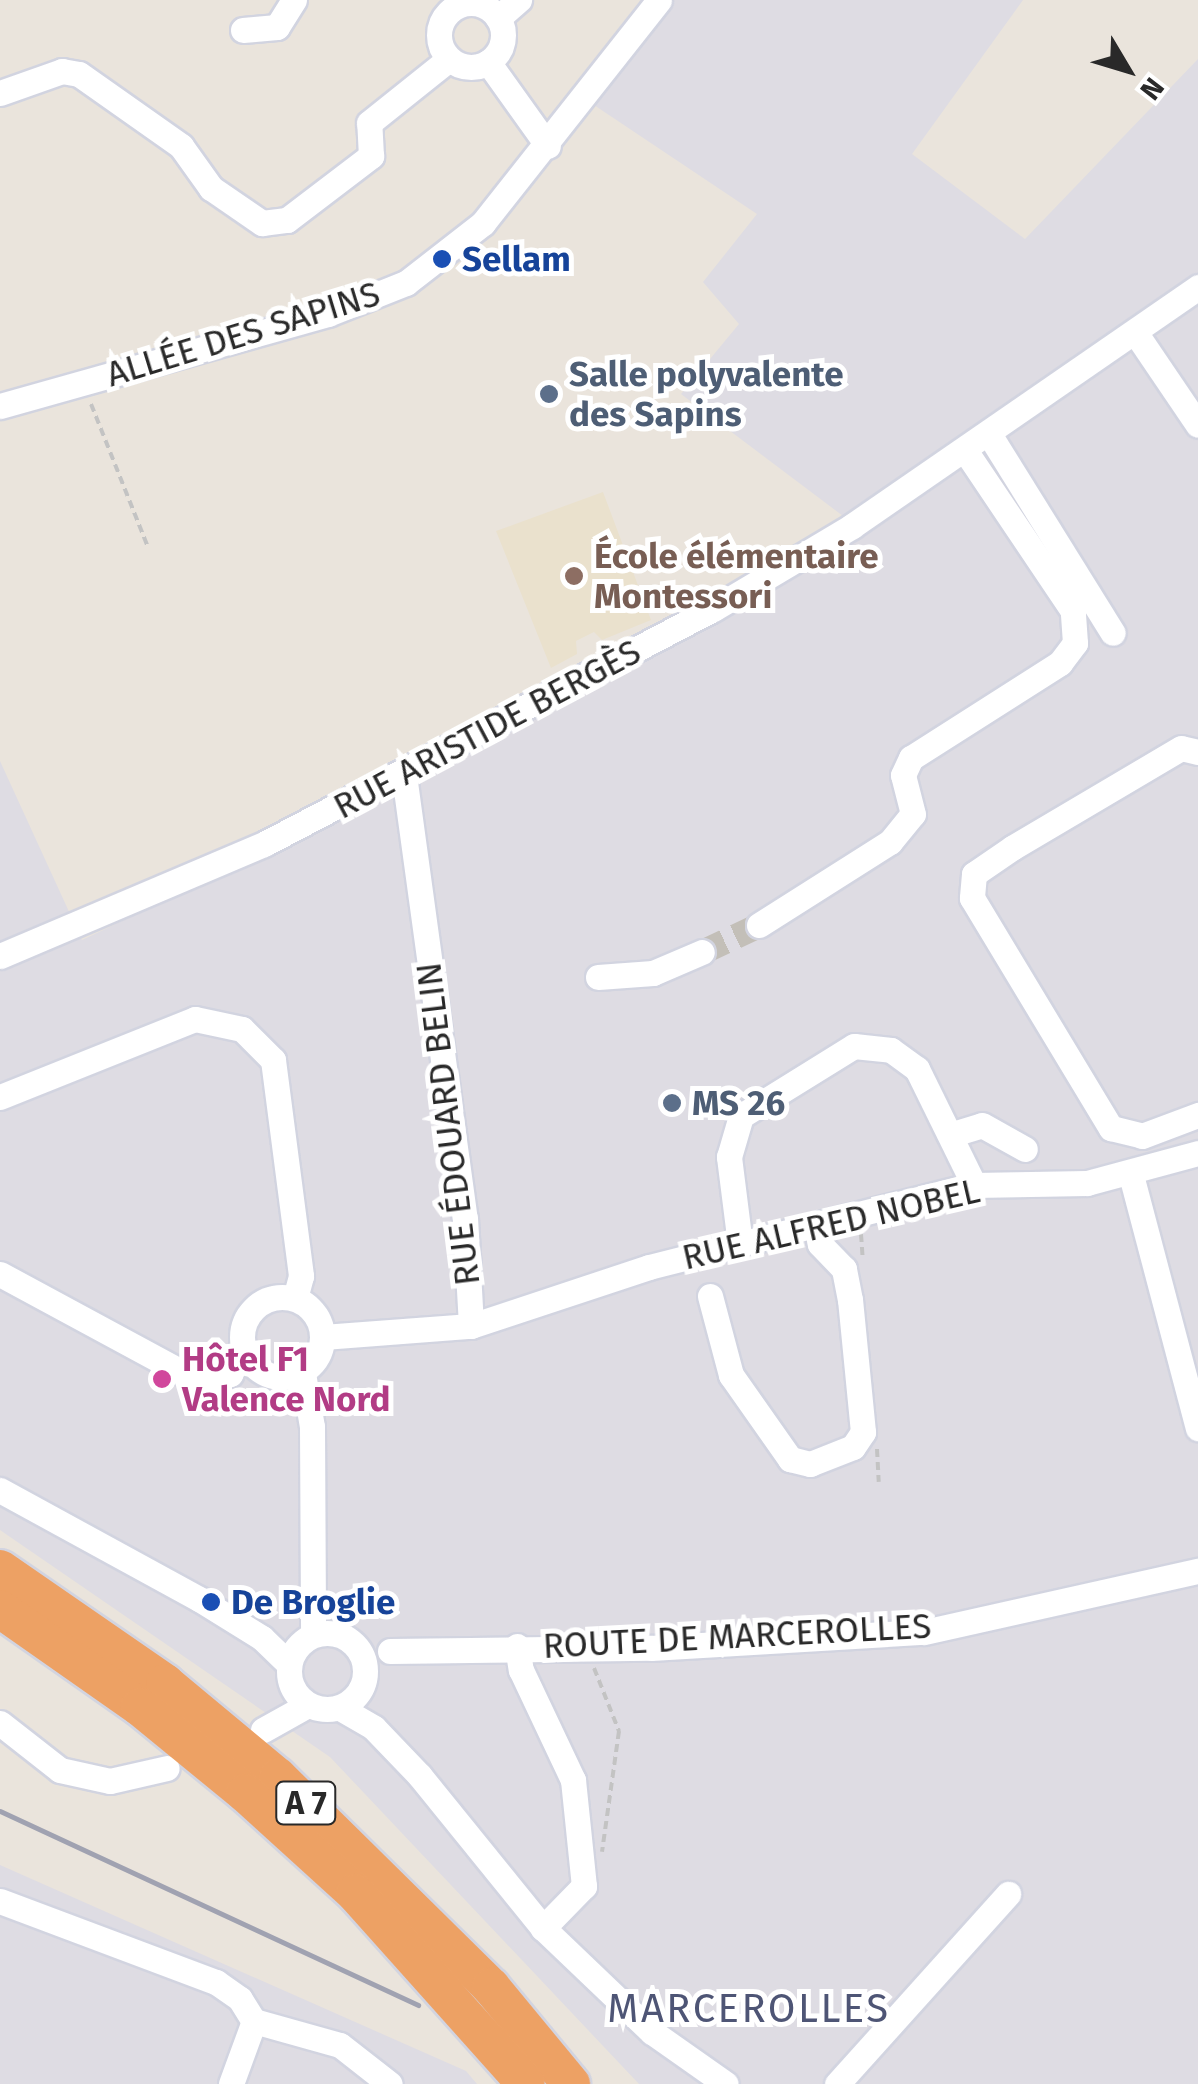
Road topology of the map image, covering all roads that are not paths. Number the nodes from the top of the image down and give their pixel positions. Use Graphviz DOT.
graph roads {
  1 [pos="294,0"];
  2 [pos="519,0"];
  3 [pos="659,0"];
  4 [pos="438,8"];
  5 [pos="498,18"];
  6 [pos="244,30"];
  7 [pos="449,59"];
  8 [pos="488,62"];
  9 [pos="0,93"];
  10 [pos="548,146"];
  11 [pos="1198,287"];
  12 [pos="1135,332"];
  13 [pos="0,406"];
  14 [pos="1198,425"];
  15 [pos="989,434"];
  16 [pos="965,450"];
  17 [pos="1113,633"];
  18 [pos="1198,752"];
  19 [pos="404,775"];
  20 [pos="759,925"];
  21 [pos="702,952"];
  22 [pos="0,956"];
  23 [pos="598,977"];
  24 [pos="0,1097"];
  25 [pos="1198,1115"];
  26 [pos="953,1134"];
  27 [pos="1025,1148"];
  28 [pos="1198,1153"];
  29 [pos="1131,1175"];
  30 [pos="974,1185"];
  31 [pos="816,1226"];
  32 [pos="740,1244"];
  33 [pos="0,1274"];
  34 [pos="710,1296"];
  35 [pos="294,1298"];
  36 [pos="471,1326"];
  37 [pos="324,1337"];
  38 [pos="243,1350"];
  39 [pos="302,1373"];
  40 [pos="1198,1428"];
  41 [pos="0,1490"];
  42 [pos="0,1569"];
  43 [pos="1198,1571"];
  44 [pos="0,1608"];
  45 [pos="307,1644"];
  46 [pos="517,1646"];
  47 [pos="364,1661"];
  48 [pos="302,1699"];
  49 [pos="348,1702"];
  50 [pos="0,1723"];
  51 [pos="271,1724"];
  52 [pos="166,1768"];
  53 [pos="1008,1894"];
  54 [pos="0,1902"];
  55 [pos="543,1928"];
  56 [pos="254,2021"];
  57 [pos="847,2081"];
  58 [pos="231,2084"];
  59 [pos="390,2084"];
  60 [pos="526,2084"];
  61 [pos="571,2084"];
  62 [pos="726,2084"];
  1 -- 6 [label="street"];
  2 -- 5 [label="street"];
  3 -- 10 [label="street, ALLÉE DES SAPINS"];
  4 -- 5 [label="street"];
  4 -- 7 [label="street"];
  5 -- 8 [label="street"];
  7 -- 8 [label="street"];
  7 -- 9 [label="street"];
  8 -- 10 [label="street"];
  10 -- 13 [label="street, ALLÉE DES SAPINS"];
  11 -- 12 [label="street, RUE ARISTIDE BERGÈS"];
  12 -- 14 [label="street"];
  12 -- 15 [label="street, RUE ARISTIDE BERGÈS"];
  15 -- 16 [label="street, RUE ARISTIDE BERGÈS"];
  15 -- 17 [label="street"];
  16 -- 19 [label="street, RUE ARISTIDE BERGÈS"];
  16 -- 20 [label="street"];
  18 -- 25 [label="street"];
  19 -- 22 [label="street, RUE ARISTIDE BERGÈS"];
  19 -- 36 [label="street, RUE ÉDOUARD BELIN"];
  21 -- 23 [label="street"];
  24 -- 35 [label="street"];
  26 -- 27 [label="street"];
  26 -- 30 [label="street"];
  26 -- 32 [label="street"];
  28 -- 29 [label="street, RUE ALFRED NOBEL"];
  29 -- 30 [label="street, RUE ALFRED NOBEL"];
  29 -- 40 [label="street"];
  30 -- 31 [label="street, RUE ALFRED NOBEL"];
  31 -- 32 [label="street, RUE ALFRED NOBEL"];
  31 -- 34 [label="street"];
  32 -- 36 [label="street, RUE ALFRED NOBEL"];
  33 -- 38 [label="street"];
  35 -- 37 [label="street"];
  35 -- 38 [label="street"];
  36 -- 37 [label="street, RUE ÉDOUARD BELIN"];
  37 -- 39 [label="street"];
  38 -- 39 [label="street"];
  39 -- 45 [label="street"];
  41 -- 45 [label="street"];
  42 -- 61 [label="highway, A 7"];
  43 -- 46 [label="street, ROUTE DE MARCEROLLES"];
  44 -- 60 [label="highway, A 7"];
  45 -- 47 [label="street"];
  45 -- 48 [label="street"];
  46 -- 47 [label="street, ROUTE DE MARCEROLLES"];
  46 -- 55 [label="street"];
  47 -- 49 [label="street"];
  48 -- 49 [label="street"];
  48 -- 51 [label="street"];
  49 -- 55 [label="street"];
  50 -- 52 [label="street"];
  53 -- 57 [label="street"];
  54 -- 56 [label="street"];
  55 -- 62 [label="street"];
  56 -- 58 [label="street"];
  56 -- 59 [label="street"];
}
